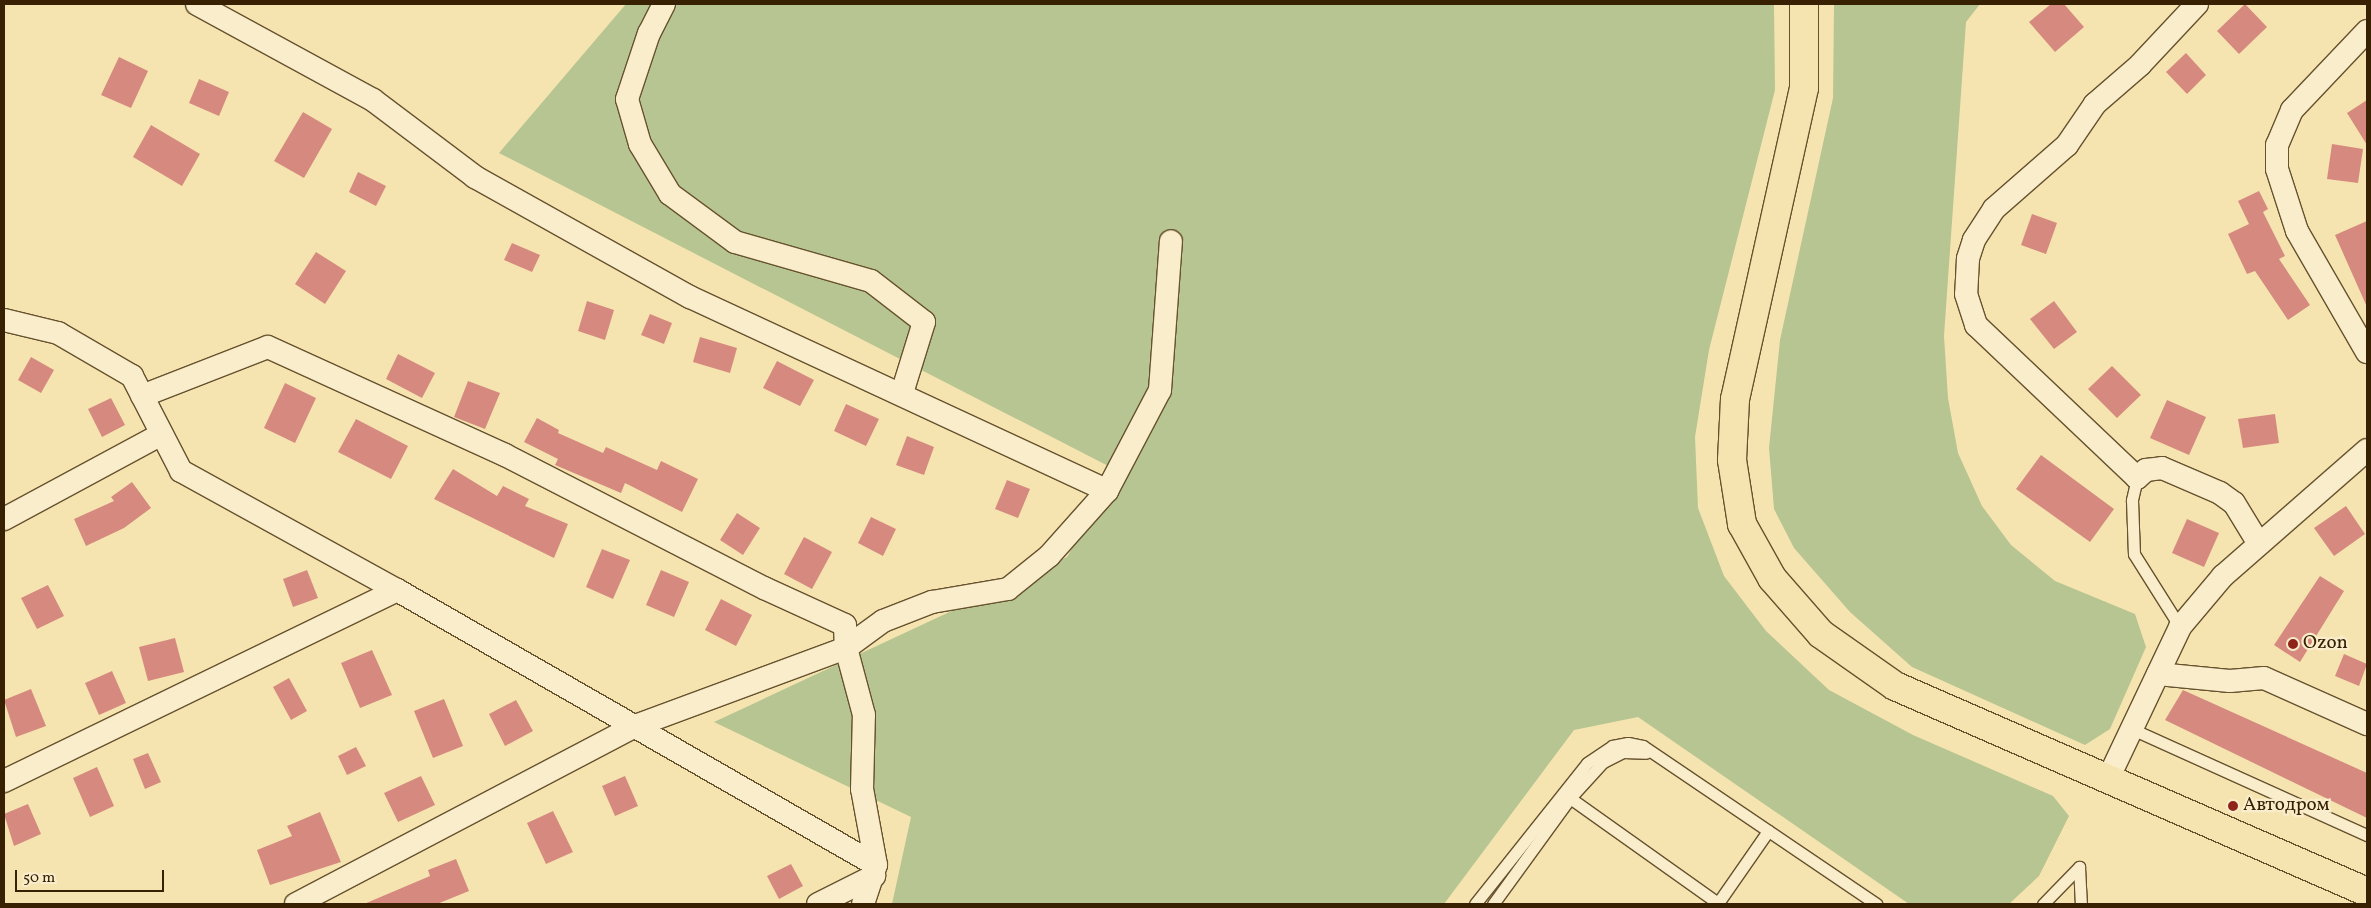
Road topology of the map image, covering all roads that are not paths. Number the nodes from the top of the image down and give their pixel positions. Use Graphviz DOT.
graph roads {
  1 [pos="197,4"];
  2 [pos="664,4"];
  3 [pos="1804,4"];
  4 [pos="2197,4"];
  5 [pos="2367,31"];
  6 [pos="1170,241"];
  7 [pos="4,320"];
  8 [pos="2367,352"];
  9 [pos="902,393"];
  10 [pos="142,396"];
  11 [pos="162,434"];
  12 [pos="2367,450"];
  13 [pos="2137,478"];
  14 [pos="1106,492"];
  15 [pos="4,519"];
  16 [pos="2259,544"];
  17 [pos="398,590"];
  18 [pos="2180,627"];
  19 [pos="846,648"];
  20 [pos="2158,674"];
  21 [pos="2367,724"];
  22 [pos="635,726"];
  23 [pos="2132,729"];
  24 [pos="1666,762"];
  25 [pos="4,781"];
  26 [pos="2107,781"];
  27 [pos="1570,798"];
  28 [pos="1768,831"];
  29 [pos="2367,835"];
  30 [pos="875,871"];
  31 [pos="2367,892"];
  32 [pos="1702,899"];
  33 [pos="296,904"];
  34 [pos="818,904"];
  35 [pos="863,904"];
  36 [pos="1475,904"];
  37 [pos="1493,904"];
  38 [pos="1718,904"];
  39 [pos="1876,904"];
  40 [pos="2043,904"];
  41 [pos="2081,904"];
  1 -- 9 [label="street"];
  2 -- 9 [label="street"];
  3 -- 26 [label="main road"];
  4 -- 13 [label="street"];
  5 -- 8 [label="street"];
  6 -- 14 [label="street"];
  7 -- 10 [label="street"];
  9 -- 14 [label="street"];
  10 -- 11 [label="street"];
  10 -- 19 [label="street"];
  11 -- 15 [label="street"];
  11 -- 17 [label="street"];
  12 -- 16 [label="street"];
  13 -- 16 [label="street"];
  13 -- 18 [label="lane"];
  14 -- 19 [label="street"];
  16 -- 18 [label="street"];
  17 -- 22 [label="street"];
  17 -- 25 [label="street"];
  18 -- 20 [label="street"];
  19 -- 22 [label="street"];
  19 -- 30 [label="street"];
  20 -- 21 [label="street"];
  20 -- 23 [label="street"];
  22 -- 30 [label="street"];
  22 -- 33 [label="street"];
  23 -- 26 [label="street"];
  23 -- 29 [label="lane"];
  24 -- 27 [label="lane"];
  24 -- 28 [label="lane"];
  24 -- 36 [label="lane"];
  26 -- 31 [label="main road"];
  27 -- 32 [label="lane"];
  27 -- 37 [label="lane"];
  28 -- 38 [label="lane"];
  28 -- 39 [label="lane"];
  30 -- 34 [label="street"];
  30 -- 35 [label="street"];
  32 -- 38 [label="lane"];
  40 -- 41 [label="lane"];
}
